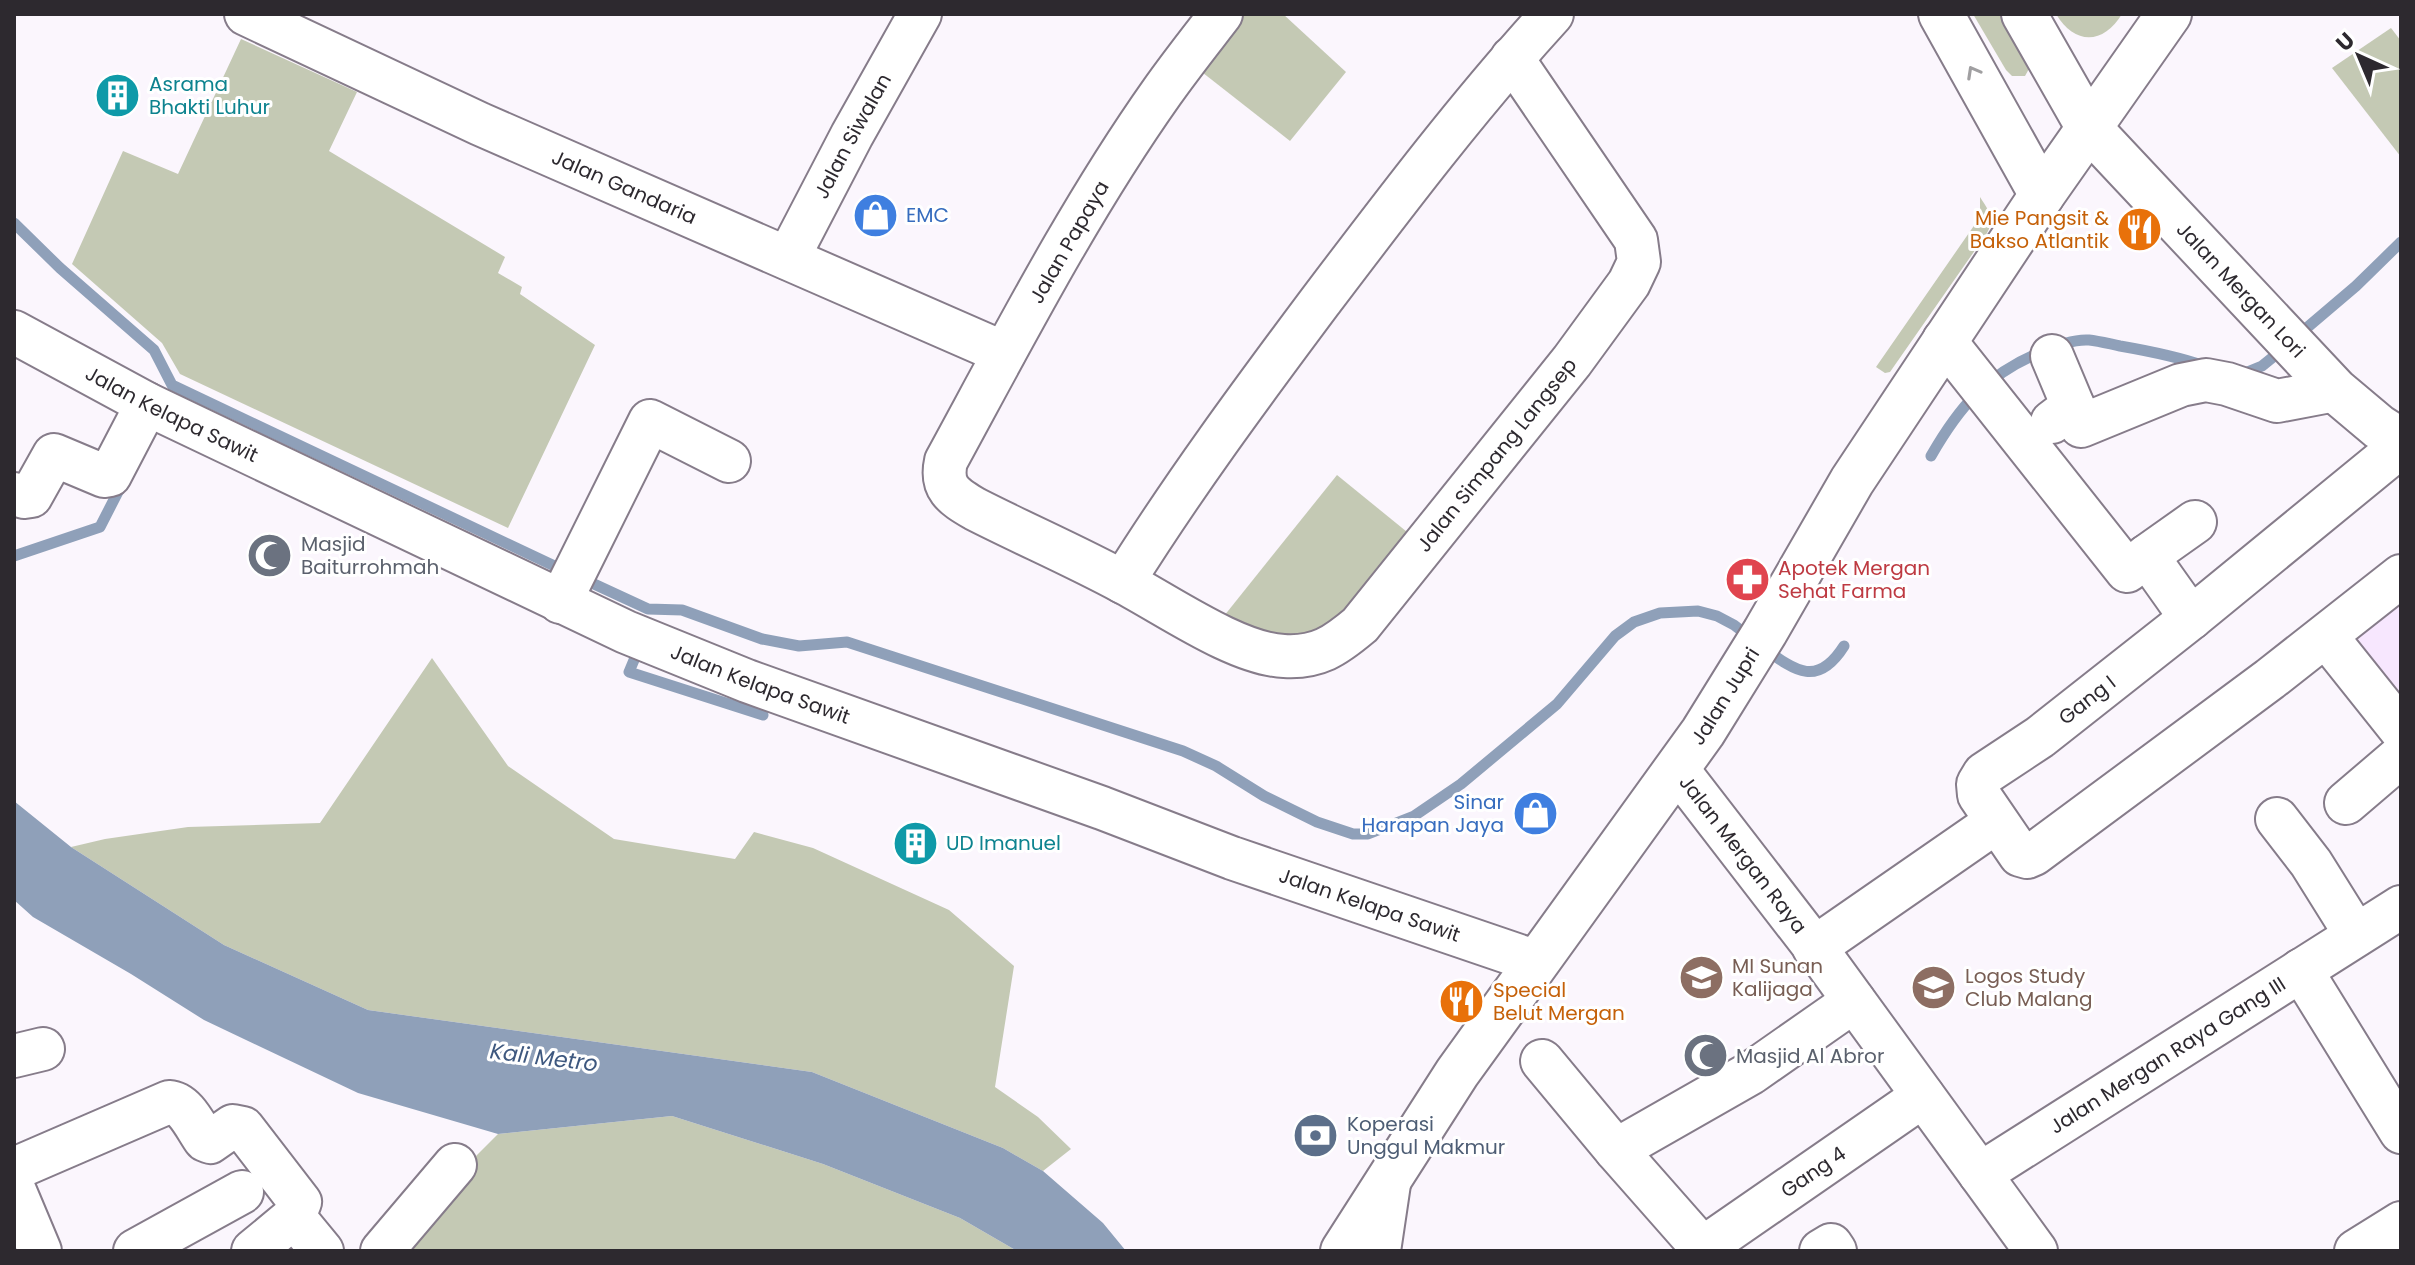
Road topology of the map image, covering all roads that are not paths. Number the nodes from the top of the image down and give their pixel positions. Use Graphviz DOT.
graph roads {
  1 [pos="246,14"];
  2 [pos="1221,14"];
  3 [pos="1552,14"];
  4 [pos="1941,14"];
  5 [pos="2024,14"];
  6 [pos="2169,14"];
  7 [pos="917,15"];
  8 [pos="1512,58"];
  9 [pos="2089,128"];
  10 [pos="2042,195"];
  11 [pos="788,258"];
  12 [pos="14,332"];
  13 [pos="1944,340"];
  14 [pos="1004,353"];
  15 [pos="2052,356"];
  16 [pos="2335,390"];
  17 [pos="147,404"];
  18 [pos="2073,406"];
  19 [pos="2025,442"];
  20 [pos="2401,443"];
  21 [pos="729,461"];
  22 [pos="944,484"];
  23 [pos="14,494"];
  24 [pos="2195,522"];
  25 [pos="2147,556"];
  26 [pos="2401,576"];
  27 [pos="1123,582"];
  28 [pos="568,587"];
  29 [pos="2191,618"];
  30 [pos="2326,636"];
  31 [pos="2401,730"];
  32 [pos="2401,756"];
  33 [pos="1677,769"];
  34 [pos="2346,803"];
  35 [pos="2277,819"];
  36 [pos="1996,822"];
  37 [pos="2401,907"];
  38 [pos="2356,935"];
  39 [pos="1814,948"];
  40 [pos="1537,962"];
  41 [pos="2301,970"];
  42 [pos="1854,1001"];
  43 [pos="1542,1061"];
  44 [pos="1923,1096"];
  45 [pos="2401,1132"];
  46 [pos="1616,1150"];
  47 [pos="455,1165"];
  48 [pos="14,1169"];
  49 [pos="1980,1174"];
  50 [pos="1390,1175"];
  51 [pos="14,1189"];
  52 [pos="242,1192"];
  53 [pos="294,1217"];
  54 [pos="2401,1223"];
  55 [pos="1704,1250"];
  56 [pos="40,1251"];
  57 [pos="135,1251"];
  58 [pos="253,1251"];
  59 [pos="322,1251"];
  60 [pos="382,1251"];
  61 [pos="1343,1251"];
  62 [pos="1379,1251"];
  63 [pos="1821,1251"];
  64 [pos="1835,1251"];
  65 [pos="2036,1251"];
  66 [pos="2356,1251"];
  1 -- 11 [label="street, Jalan Gandaria"];
  2 -- 14 [label="street, Jalan Papaya"];
  3 -- 8 [label="street"];
  10 -- 4 [label="main road, one-way"];
  5 -- 9 [label="main road, Jalan Mergan Lori"];
  6 -- 9 [label="main road, Jalan Jupri"];
  7 -- 11 [label="street, Jalan Siwalan"];
  8 -- 27 [label="street"];
  8 -- 27 [label="street, Jalan Simpang Langsep"];
  9 -- 10 [label="main road, Jalan Jupri"];
  9 -- 16 [label="main road, Jalan Mergan Lori"];
  10 -- 13 [label="main road, Jalan Jupri"];
  11 -- 14 [label="street, Jalan Gandaria"];
  12 -- 17 [label="street, Jalan Kelapa Sawit"];
  13 -- 19 [label="street"];
  13 -- 33 [label="main road, Jalan Jupri"];
  14 -- 22 [label="street, Jalan Papaya"];
  15 -- 18 [label="street"];
  16 -- 18 [label="street"];
  16 -- 20 [label="main road, Jalan Mergan Lori"];
  17 -- 23 [label="street"];
  17 -- 28 [label="street, Jalan Kelapa Sawit"];
  18 -- 19 [label="street"];
  19 -- 25 [label="street"];
  20 -- 29 [label="street, Gang I"];
  21 -- 28 [label="street"];
  22 -- 27 [label="street, Jalan Simpang Langsep"];
  24 -- 25 [label="street"];
  25 -- 29 [label="street"];
  26 -- 30 [label="street"];
  28 -- 40 [label="street, Jalan Kelapa Sawit"];
  29 -- 36 [label="street, Gang I"];
  30 -- 31 [label="street"];
  30 -- 36 [label="street, Gang I"];
  32 -- 34 [label="street"];
  33 -- 39 [label="street, Jalan Mergan Raya"];
  33 -- 40 [label="main road, Jalan Jupri"];
  35 -- 38 [label="street"];
  36 -- 39 [label="street"];
  37 -- 38 [label="street, Jalan Mergan Raya Gang III"];
  38 -- 41 [label="street, Jalan Mergan Raya Gang III"];
  39 -- 42 [label="street, Jalan Mergan Raya"];
  40 -- 50 [label="main road, Jalan Jupri"];
  41 -- 45 [label="street"];
  41 -- 49 [label="street, Jalan Mergan Raya Gang III"];
  42 -- 44 [label="street, Jalan Mergan Raya"];
  42 -- 46 [label="street"];
  43 -- 46 [label="street"];
  44 -- 49 [label="street, Jalan Mergan Raya"];
  44 -- 55 [label="street, Gang 4"];
  46 -- 55 [label="street"];
  47 -- 60 [label="street"];
  48 -- 53 [label="street"];
  49 -- 65 [label="street, Jalan Mergan Raya"];
  50 -- 61 [label="main road, Jalan Jupri"];
  50 -- 62 [label="street"];
  51 -- 56 [label="street"];
  52 -- 57 [label="street"];
  53 -- 58 [label="street"];
  53 -- 59 [label="street"];
  54 -- 66 [label="street"];
  63 -- 64 [label="street"];
}
